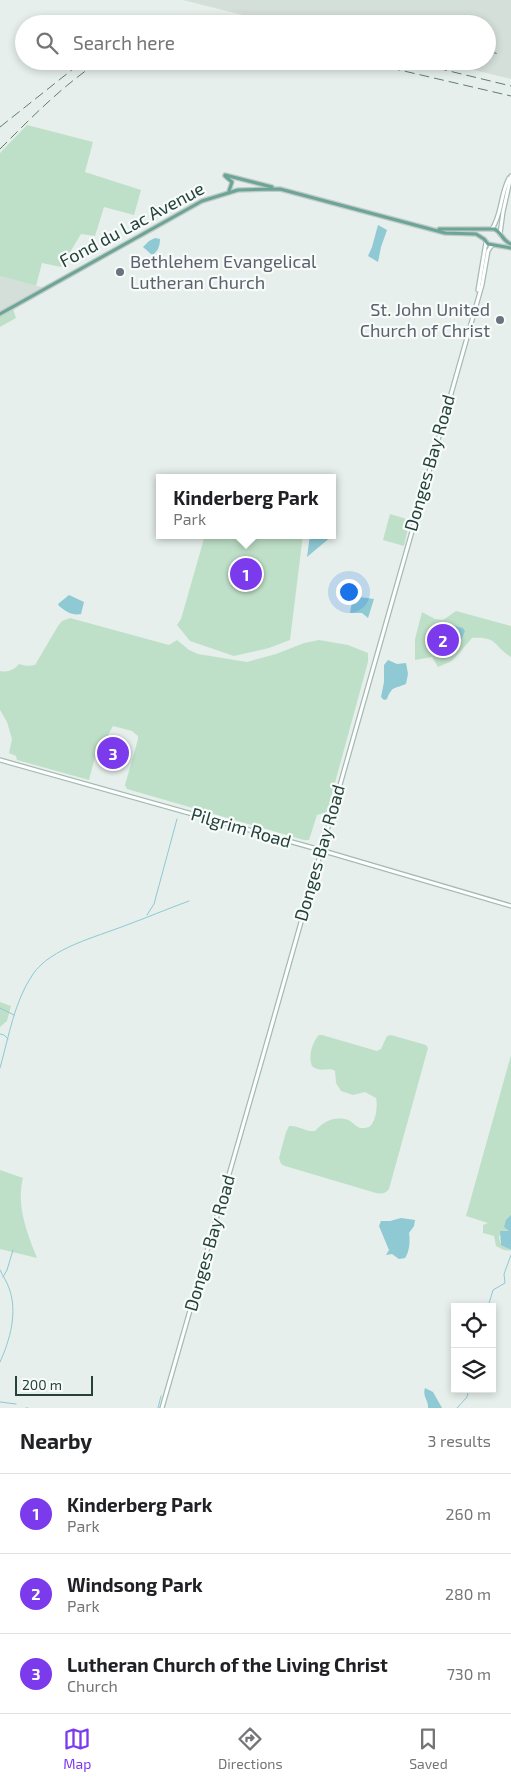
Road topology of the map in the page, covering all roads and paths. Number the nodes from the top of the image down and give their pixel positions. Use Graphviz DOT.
graph roads {
  1 [pos="511,176"];
  2 [pos="280,189"];
  3 [pos="229,191"];
  4 [pos="430,229"];
  5 [pos="491,229"];
  6 [pos="500,236"];
  7 [pos="485,240"];
  8 [pos="511,244"];
  9 [pos="494,245"];
  10 [pos="511,248"];
  11 [pos="477,298"];
  12 [pos="0,314"];
  13 [pos="0,760"];
  14 [pos="321,851"];
  15 [pos="511,906"];
  16 [pos="162,1408"];
  1 -- 5 [label="street"];
  1 -- 6 [label="street"];
  2 -- 3 [label="main road, Fond du Lac Avenue"];
  2 -- 3 [label="main road"];
  2 -- 4 [label="main road, Fond du Lac Avenue"];
  3 -- 12 [label="main road, Fond du Lac Avenue"];
  4 -- 5 [label="main road, Fond du Lac Avenue"];
  4 -- 7 [label="main road, Fond du Lac Avenue"];
  5 -- 6 [label="main road"];
  5 -- 7 [label="main road"];
  6 -- 8 [label="main road"];
  6 -- 9 [label="main road"];
  7 -- 9 [label="main road"];
  7 -- 11 [label="street, Donges Bay Road"];
  9 -- 10 [label="main road"];
  9 -- 11 [label="street, Donges Bay Road"];
  11 -- 14 [label="street, Donges Bay Road"];
  13 -- 14 [label="street, Pilgrim Road"];
  14 -- 15 [label="street, Pilgrim Road"];
  14 -- 16 [label="street, Donges Bay Road"];
}
